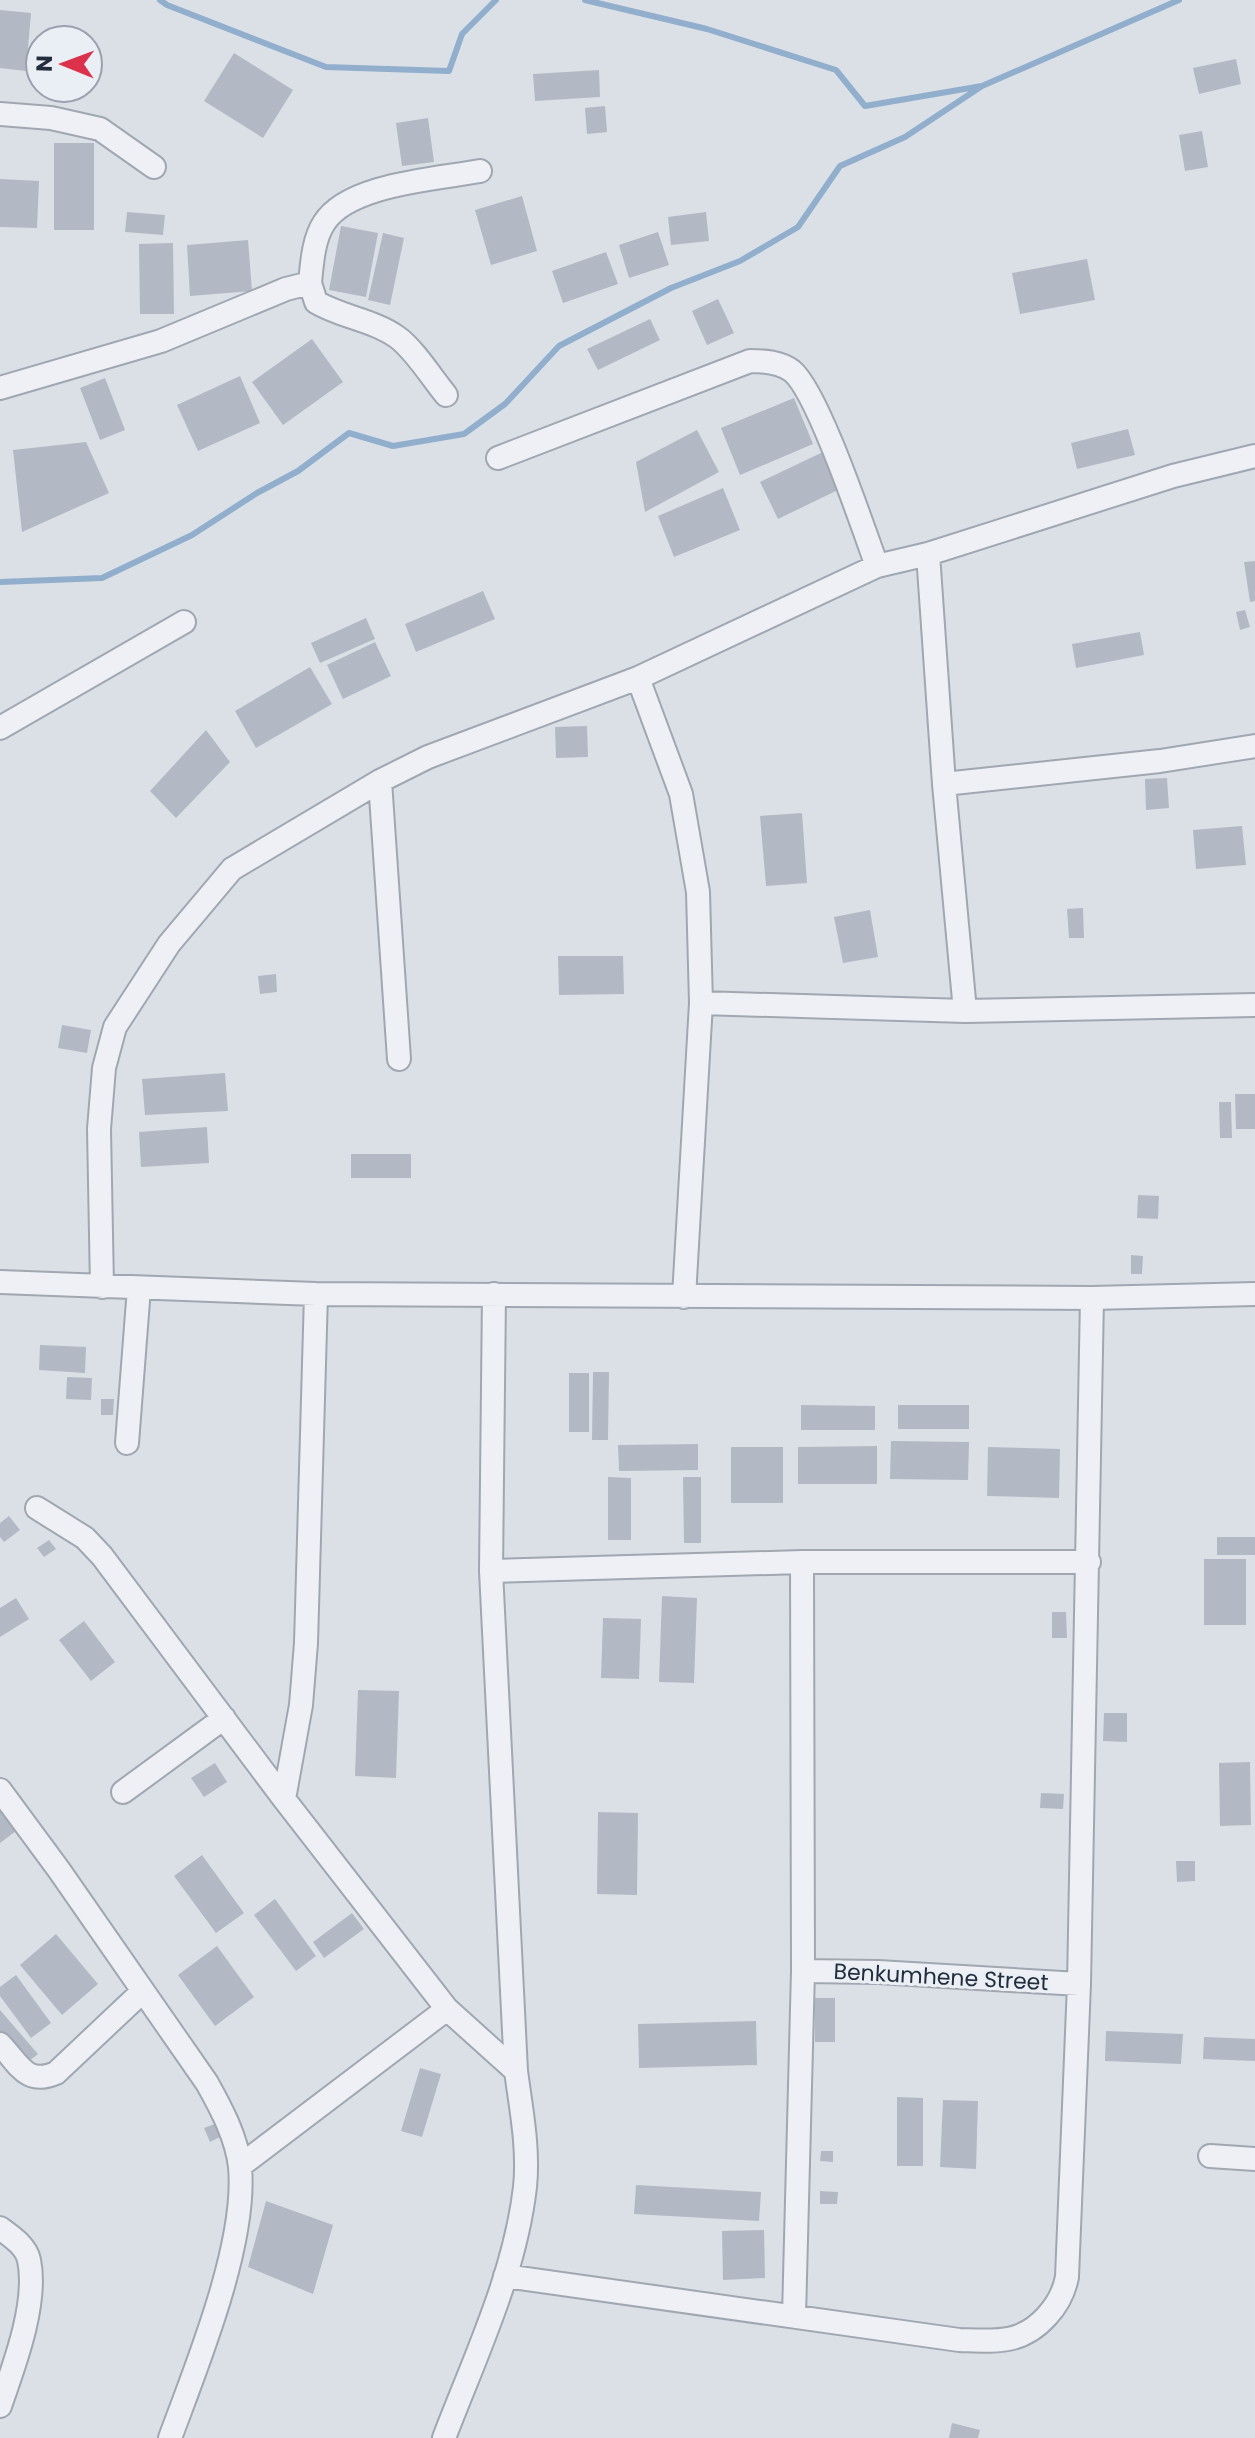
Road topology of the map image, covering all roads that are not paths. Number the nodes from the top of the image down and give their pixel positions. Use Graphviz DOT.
graph roads {
  1 [pos="0,114"];
  2 [pos="154,167"];
  3 [pos="480,171"];
  4 [pos="310,283"];
  5 [pos="0,388"];
  6 [pos="446,395"];
  7 [pos="1255,456"];
  8 [pos="498,458"];
  9 [pos="928,554"];
  10 [pos="877,566"];
  11 [pos="184,622"];
  12 [pos="638,678"];
  13 [pos="0,728"];
  14 [pos="1255,746"];
  15 [pos="380,781"];
  16 [pos="944,784"];
  17 [pos="701,1003"];
  18 [pos="1255,1005"];
  19 [pos="965,1011"];
  20 [pos="399,1059"];
  21 [pos="0,1282"];
  22 [pos="102,1287"];
  23 [pos="139,1288"];
  24 [pos="316,1294"];
  25 [pos="494,1294"];
  26 [pos="1255,1294"];
  27 [pos="684,1297"];
  28 [pos="1092,1298"];
  29 [pos="127,1443"];
  30 [pos="37,1508"];
  31 [pos="802,1562"];
  32 [pos="1089,1562"];
  33 [pos="491,1571"];
  34 [pos="224,1718"];
  35 [pos="0,1790"];
  36 [pos="123,1792"];
  37 [pos="284,1799"];
  38 [pos="803,1971"];
  39 [pos="1079,1984"];
  40 [pos="143,1991"];
  41 [pos="447,2009"];
  42 [pos="0,2044"];
  43 [pos="516,2071"];
  44 [pos="1210,2156"];
  45 [pos="1255,2159"];
  46 [pos="240,2166"];
  47 [pos="0,2228"];
  48 [pos="505,2276"];
  49 [pos="794,2316"];
  50 [pos="0,2406"];
  51 [pos="170,2438"];
  52 [pos="444,2438"];
  1 -- 2 [label="street"];
  3 -- 4 [label="street"];
  4 -- 5 [label="street"];
  4 -- 6 [label="street"];
  7 -- 9 [label="street"];
  8 -- 10 [label="street"];
  9 -- 10 [label="street"];
  9 -- 16 [label="street"];
  10 -- 12 [label="street"];
  11 -- 13 [label="street"];
  12 -- 15 [label="street"];
  12 -- 17 [label="street"];
  14 -- 16 [label="street"];
  15 -- 20 [label="street"];
  15 -- 22 [label="street"];
  16 -- 19 [label="street"];
  17 -- 19 [label="street"];
  17 -- 27 [label="street"];
  18 -- 19 [label="street"];
  21 -- 22 [label="street"];
  22 -- 23 [label="street"];
  23 -- 24 [label="street"];
  23 -- 29 [label="street"];
  24 -- 25 [label="street"];
  24 -- 37 [label="street"];
  25 -- 27 [label="street"];
  25 -- 33 [label="street"];
  26 -- 28 [label="street"];
  27 -- 28 [label="street"];
  28 -- 32 [label="street"];
  30 -- 34 [label="street"];
  31 -- 32 [label="street"];
  31 -- 33 [label="street"];
  31 -- 38 [label="street"];
  32 -- 39 [label="street"];
  33 -- 43 [label="street"];
  34 -- 36 [label="street"];
  34 -- 37 [label="street"];
  35 -- 40 [label="street"];
  37 -- 41 [label="street"];
  38 -- 39 [label="street, Benkumhene Street"];
  38 -- 49 [label="street"];
  39 -- 49 [label="street"];
  40 -- 42 [label="street"];
  40 -- 46 [label="street"];
  41 -- 43 [label="street"];
  41 -- 46 [label="street"];
  43 -- 48 [label="street"];
  44 -- 45 [label="street"];
  46 -- 51 [label="street"];
  47 -- 50 [label="street"];
  48 -- 49 [label="street"];
  48 -- 52 [label="street"];
}
